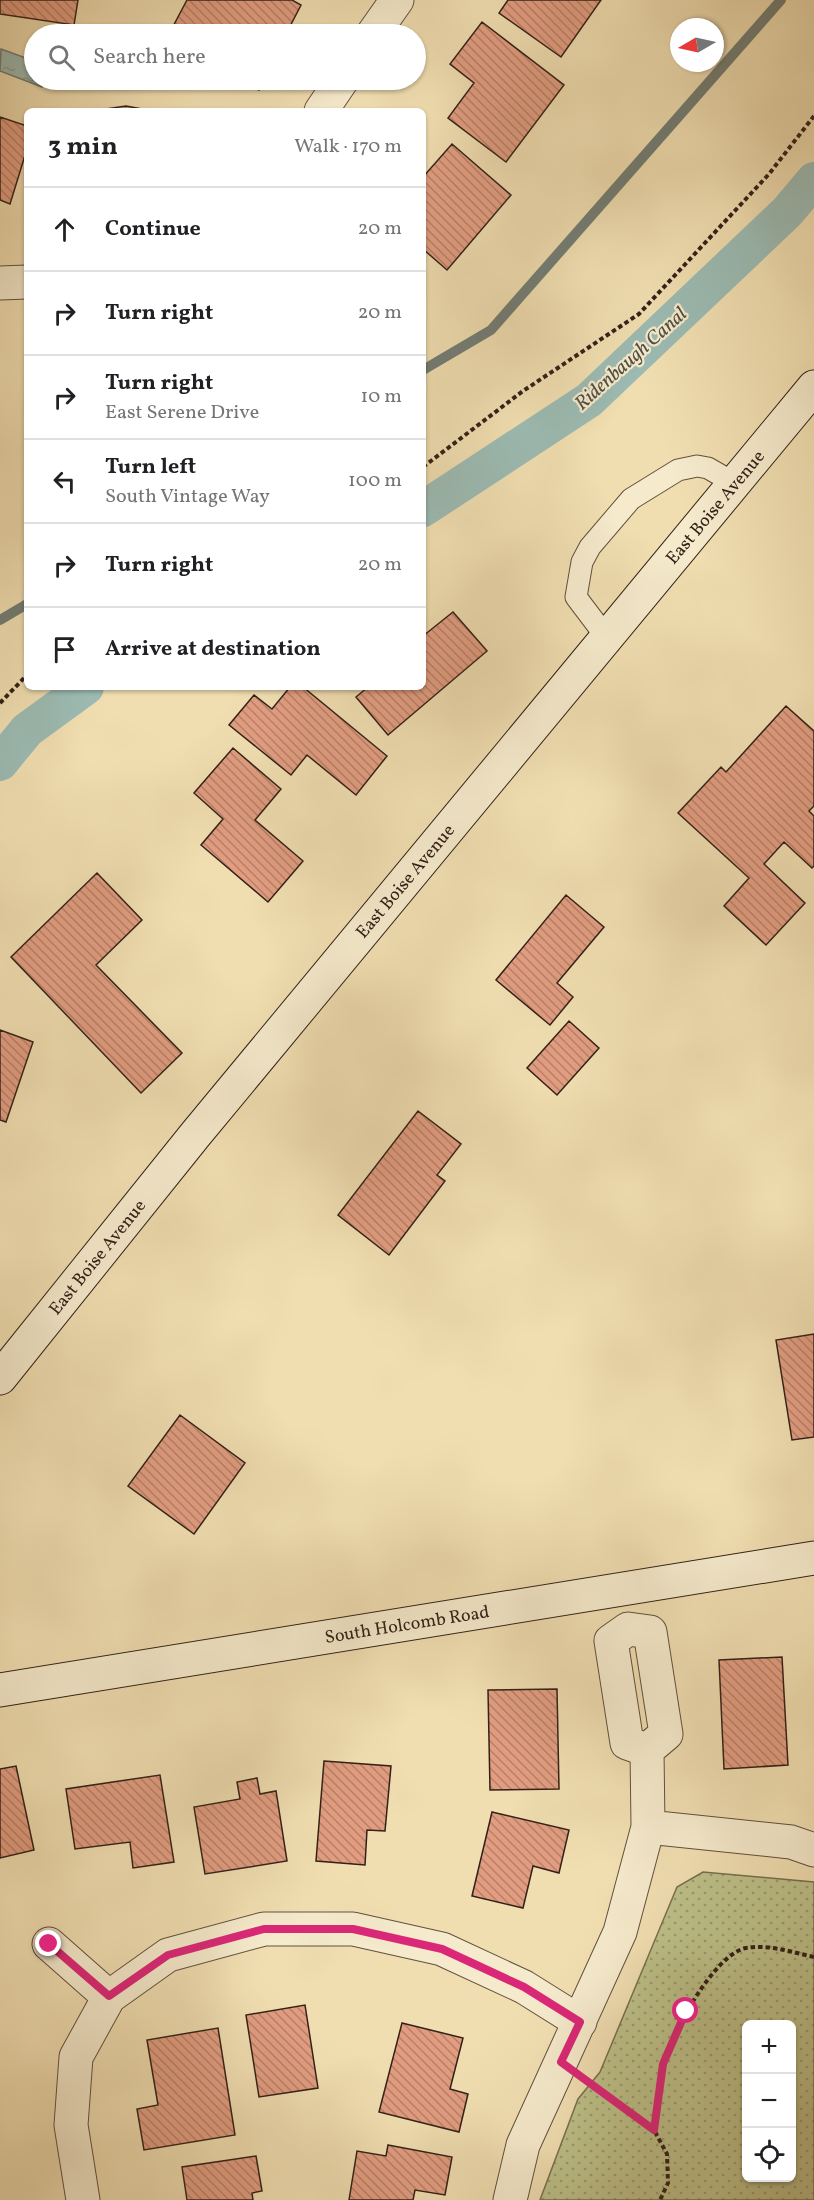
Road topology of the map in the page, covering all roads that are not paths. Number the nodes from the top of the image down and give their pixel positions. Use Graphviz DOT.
graph roads {
  1 [pos="397,0"];
  2 [pos="380,24"];
  3 [pos="335,90"];
  4 [pos="323,108"];
  5 [pos="24,282"];
  6 [pos="0,283"];
  7 [pos="814,387"];
  8 [pos="734,483"];
  9 [pos="607,638"];
  10 [pos="0,1378"];
  11 [pos="814,1558"];
  12 [pos="622,1589"];
  13 [pos="0,1690"];
  14 [pos="648,1827"];
  15 [pos="814,1850"];
  16 [pos="49,1944"];
  17 [pos="109,1996"];
  18 [pos="580,2022"];
  19 [pos="83,2200"];
  20 [pos="510,2200"];
  1 -- 2 [label="street"];
  3 -- 4 [label="street"];
  5 -- 6 [label="street"];
  7 -- 8 [label="street, East Boise Avenue"];
  8 -- 9 [label="street, East Boise Avenue"];
  8 -- 9 [label="lane"];
  9 -- 10 [label="street, East Boise Avenue"];
  11 -- 12 [label="street, South Holcomb Road"];
  12 -- 13 [label="street, South Holcomb Road"];
  12 -- 14 [label="street"];
  14 -- 15 [label="street"];
  14 -- 18 [label="street"];
  16 -- 17 [label="street"];
  17 -- 18 [label="street"];
  17 -- 19 [label="street"];
  18 -- 20 [label="street"];
}
